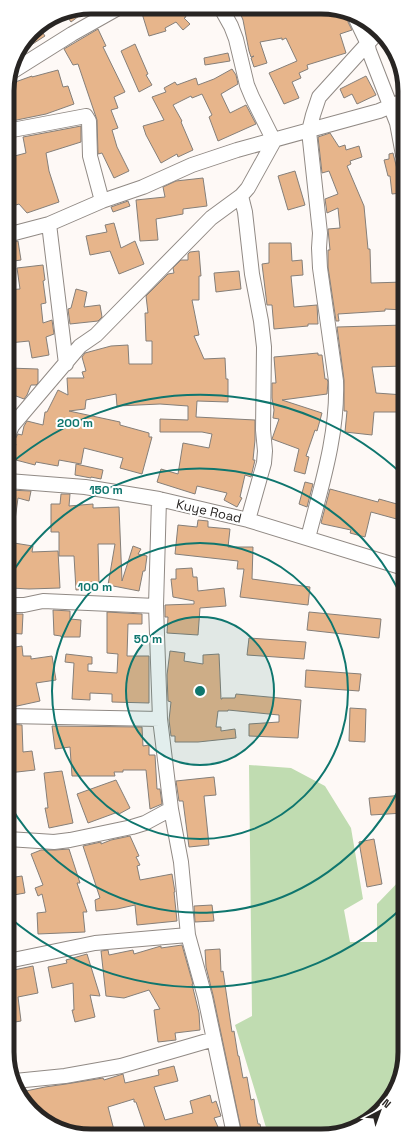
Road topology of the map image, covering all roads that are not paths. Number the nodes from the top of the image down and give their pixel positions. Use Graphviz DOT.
graph roads {
  1 [pos="108,14"];
  2 [pos="224,14"];
  3 [pos="359,23"];
  4 [pos="375,35"];
  5 [pos="368,42"];
  6 [pos="18,68"];
  7 [pos="397,103"];
  8 [pos="398,128"];
  9 [pos="14,130"];
  10 [pos="309,131"];
  11 [pos="274,141"];
  12 [pos="241,196"];
  13 [pos="102,202"];
  14 [pos="49,224"];
  15 [pos="14,233"];
  16 [pos="66,364"];
  17 [pos="14,424"];
  18 [pos="14,481"];
  19 [pos="159,499"];
  20 [pos="248,520"];
  21 [pos="308,538"];
  22 [pos="398,566"];
  23 [pos="14,605"];
  24 [pos="156,606"];
  25 [pos="14,716"];
  26 [pos="160,719"];
  27 [pos="171,809"];
  28 [pos="14,839"];
  29 [pos="188,935"];
  30 [pos="14,960"];
  31 [pos="214,1039"];
  32 [pos="20,1081"];
  33 [pos="233,1129"];
  1 -- 6 [label="street"];
  2 -- 11 [label="street"];
  3 -- 5 [label="street"];
  4 -- 5 [label="street"];
  5 -- 7 [label="street"];
  5 -- 10 [label="street"];
  7 -- 8 [label="street"];
  7 -- 10 [label="street"];
  9 -- 13 [label="street"];
  10 -- 11 [label="street"];
  10 -- 21 [label="street"];
  11 -- 12 [label="street"];
  11 -- 13 [label="street"];
  12 -- 16 [label="street"];
  12 -- 20 [label="street"];
  13 -- 14 [label="street"];
  14 -- 15 [label="street"];
  14 -- 16 [label="street"];
  16 -- 17 [label="street"];
  18 -- 19 [label="street, Kuye Road"];
  19 -- 20 [label="street, Kuye Road"];
  19 -- 24 [label="street"];
  20 -- 21 [label="street, Kuye Road"];
  21 -- 22 [label="street, Kuye Road"];
  23 -- 24 [label="street"];
  24 -- 26 [label="street"];
  25 -- 26 [label="street"];
  26 -- 27 [label="street"];
  27 -- 28 [label="street"];
  27 -- 29 [label="street"];
  29 -- 30 [label="street"];
  29 -- 31 [label="street"];
  31 -- 32 [label="street"];
  31 -- 33 [label="street"];
}
